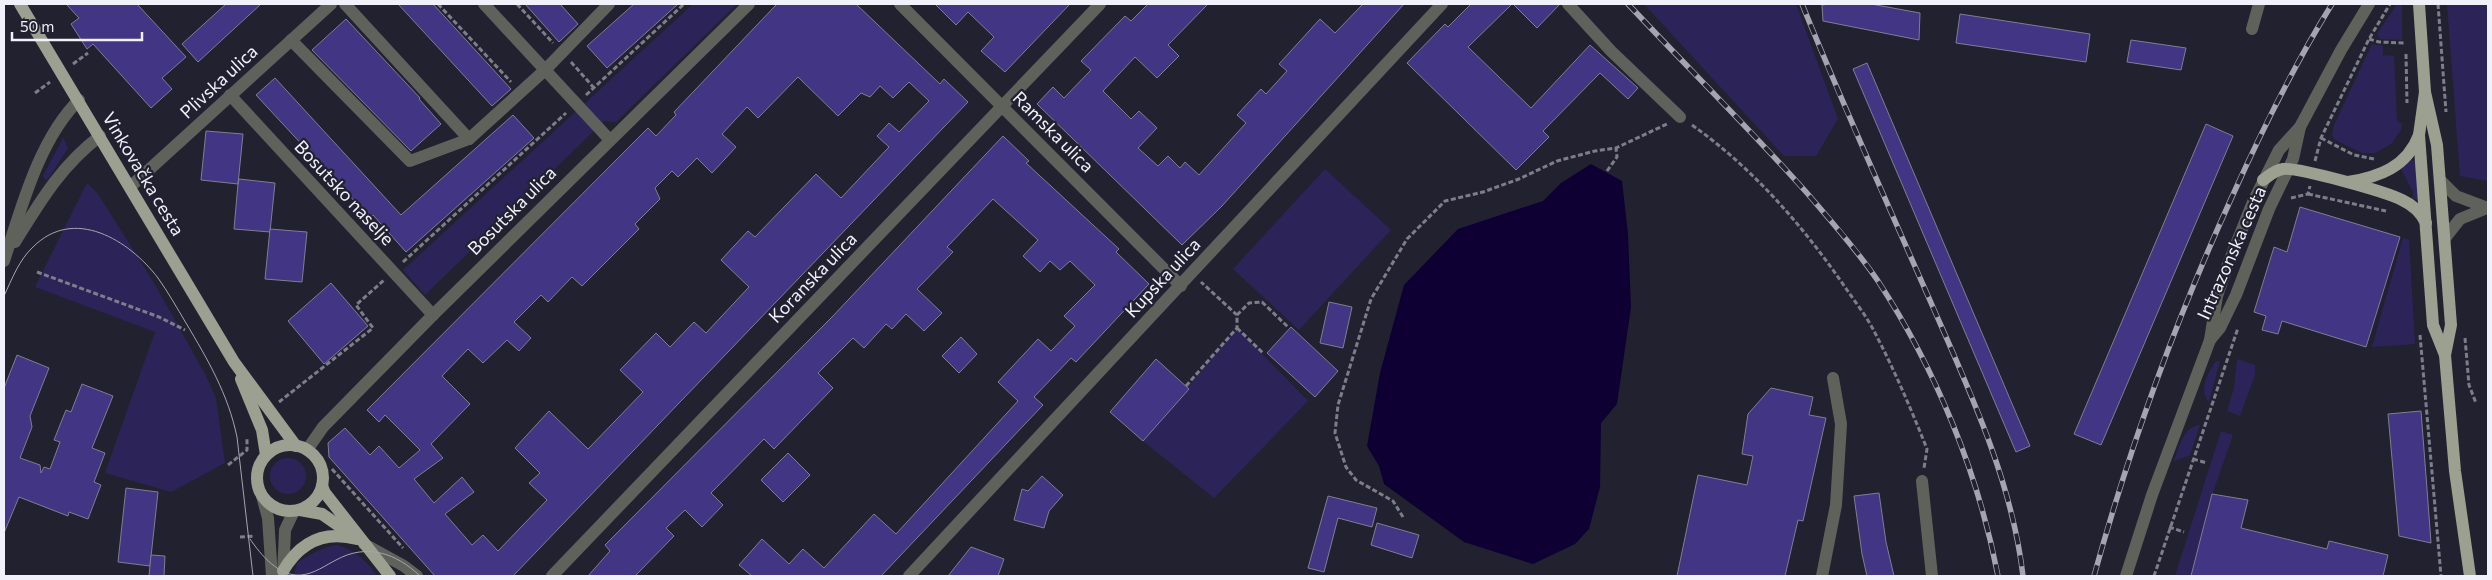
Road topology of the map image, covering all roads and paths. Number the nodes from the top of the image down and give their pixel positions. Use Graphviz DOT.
graph roads {
  1 [pos="20,4"];
  2 [pos="331,4"];
  3 [pos="346,4"];
  4 [pos="438,4"];
  5 [pos="484,4"];
  6 [pos="608,4"];
  7 [pos="684,4"];
  8 [pos="749,4"];
  9 [pos="900,4"];
  10 [pos="1100,4"];
  11 [pos="1442,4"];
  12 [pos="1568,4"];
  13 [pos="2259,4"];
  14 [pos="2369,4"];
  15 [pos="2419,4"];
  16 [pos="2438,4"];
  17 [pos="2252,29"];
  18 [pos="2406,38"];
  19 [pos="2370,39"];
  20 [pos="291,40"];
  21 [pos="2406,43"];
  22 [pos="545,70"];
  23 [pos="520,92"];
  24 [pos="2425,92"];
  25 [pos="230,95"];
  26 [pos="79,100"];
  27 [pos="576,104"];
  28 [pos="1002,106"];
  29 [pos="2408,113"];
  30 [pos="1680,117"];
  31 [pos="2447,119"];
  32 [pos="2300,127"];
  33 [pos="2419,135"];
  34 [pos="100,136"];
  35 [pos="2321,138"];
  36 [pos="469,139"];
  37 [pos="609,139"];
  38 [pos="1616,148"];
  39 [pos="2377,160"];
  40 [pos="2289,169"];
  41 [pos="1607,171"];
  42 [pos="2264,180"];
  43 [pos="2440,181"];
  44 [pos="2348,182"];
  45 [pos="130,187"];
  46 [pos="2308,194"];
  47 [pos="2488,208"];
  48 [pos="2388,211"];
  49 [pos="2426,223"];
  50 [pos="2445,238"];
  51 [pos="4,261"];
  52 [pos="393,271"];
  53 [pos="37,272"];
  54 [pos="1192,273"];
  55 [pos="1181,286"];
  56 [pos="433,315"];
  57 [pos="1237,315"];
  58 [pos="1288,327"];
  59 [pos="2420,327"];
  60 [pos="1238,328"];
  61 [pos="185,330"];
  62 [pos="2210,340"];
  63 [pos="2232,348"];
  64 [pos="1263,353"];
  65 [pos="2445,355"];
  66 [pos="234,362"];
  67 [pos="1833,378"];
  68 [pos="1186,386"];
  69 [pos="270,409"];
  70 [pos="257,419"];
  71 [pos="301,448"];
  72 [pos="266,455"];
  73 [pos="2193,459"];
  74 [pos="2207,464"];
  75 [pos="228,465"];
  76 [pos="332,469"];
  77 [pos="1922,481"];
  78 [pos="322,486"];
  79 [pos="262,496"];
  80 [pos="297,510"];
  81 [pos="1403,517"];
  82 [pos="2169,527"];
  83 [pos="2184,532"];
  84 [pos="360,541"];
  85 [pos="410,555"];
  86 [pos="279,575"];
  87 [pos="390,576"];
  88 [pos="417,576"];
  89 [pos="552,576"];
  90 [pos="909,576"];
  91 [pos="1822,576"];
  92 [pos="1932,576"];
  93 [pos="2126,576"];
  94 [pos="2154,576"];
  95 [pos="2441,576"];
  96 [pos="2470,576"];
  1 -- 26 [label="main road, Vinkovačka cesta"];
  2 -- 20 [label="street, Plivska ulica"];
  3 -- 36 [label="street"];
  4 -- 23 [label="path"];
  5 -- 22 [label="street"];
  6 -- 22 [label="street"];
  7 -- 27 [label="path"];
  8 -- 37 [label="street, Bosutska ulica"];
  9 -- 28 [label="street, Ramska ulica"];
  10 -- 28 [label="street, Koranska ulica"];
  11 -- 54 [label="street, Kupska ulica"];
  12 -- 30 [label="street"];
  13 -- 17 [label="street"];
  14 -- 32 [label="street, Intrazonska cesta"];
  15 -- 24 [label="main road"];
  16 -- 31 [label="path"];
  18 -- 21 [label="path"];
  19 -- 21 [label="path"];
  20 -- 25 [label="street, Plivska ulica"];
  20 -- 36 [label="street"];
  21 -- 29 [label="path"];
  22 -- 23 [label="street"];
  22 -- 27 [label="street"];
  23 -- 36 [label="street"];
  24 -- 33 [label="main road"];
  24 -- 43 [label="main road"];
  25 -- 45 [label="street, Plivska ulica"];
  25 -- 52 [label="street, Bosutsko naselje"];
  26 -- 34 [label="main road, Vinkovačka cesta"];
  26 -- 51 [label="street"];
  27 -- 37 [label="street"];
  27 -- 52 [label="path"];
  28 -- 55 [label="street, Ramska ulica"];
  28 -- 89 [label="street, Koranska ulica"];
  30 -- 38 [label="path"];
  30 -- 77 [label="path"];
  32 -- 40 [label="street, Intrazonska cesta"];
  32 -- 42 [label="street, Intrazonska cesta"];
  33 -- 44 [label="main road"];
  33 -- 49 [label="main road"];
  34 -- 45 [label="main road, Vinkovačka cesta"];
  34 -- 51 [label="street"];
  35 -- 39 [label="path"];
  37 -- 56 [label="street, Bosutska ulica"];
  38 -- 41 [label="path"];
  38 -- 81 [label="path"];
  40 -- 42 [label="main road"];
  40 -- 44 [label="main road"];
  40 -- 62 [label="street, Intrazonska cesta"];
  42 -- 62 [label="street, Intrazonska cesta"];
  43 -- 47 [label="street"];
  43 -- 50 [label="main road"];
  44 -- 49 [label="main road"];
  45 -- 66 [label="main road, Vinkovačka cesta"];
  46 -- 48 [label="path"];
  47 -- 50 [label="street"];
  49 -- 65 [label="main road"];
  50 -- 65 [label="main road"];
  52 -- 56 [label="street, Bosutsko naselje"];
  52 -- 69 [label="path"];
  53 -- 61 [label="path"];
  54 -- 55 [label="street, Kupska ulica"];
  54 -- 57 [label="path"];
  55 -- 90 [label="street, Kupska ulica"];
  56 -- 71 [label="street, Bosutska ulica"];
  57 -- 58 [label="path"];
  57 -- 60 [label="path"];
  59 -- 95 [label="path"];
  60 -- 64 [label="path"];
  60 -- 68 [label="path"];
  62 -- 93 [label="street"];
  63 -- 73 [label="path"];
  65 -- 96 [label="main road"];
  66 -- 69 [label="main road, Vinkovačka cesta"];
  66 -- 70 [label="main road, Vinkovačka cesta"];
  67 -- 91 [label="street"];
  69 -- 71 [label="main road, Vinkovačka cesta"];
  70 -- 72 [label="main road, Vinkovačka cesta"];
  70 -- 75 [label="path"];
  71 -- 72 [label="main road"];
  71 -- 78 [label="main road"];
  72 -- 79 [label="main road"];
  73 -- 74 [label="path"];
  73 -- 82 [label="path"];
  76 -- 85 [label="path"];
  77 -- 92 [label="street"];
  78 -- 80 [label="main road"];
  78 -- 84 [label="main road"];
  79 -- 80 [label="main road"];
  79 -- 86 [label="street"];
  80 -- 84 [label="main road"];
  80 -- 86 [label="street"];
  82 -- 83 [label="path"];
  82 -- 94 [label="path"];
  84 -- 86 [label="main road"];
  84 -- 87 [label="main road"];
  84 -- 88 [label="street"];
}
